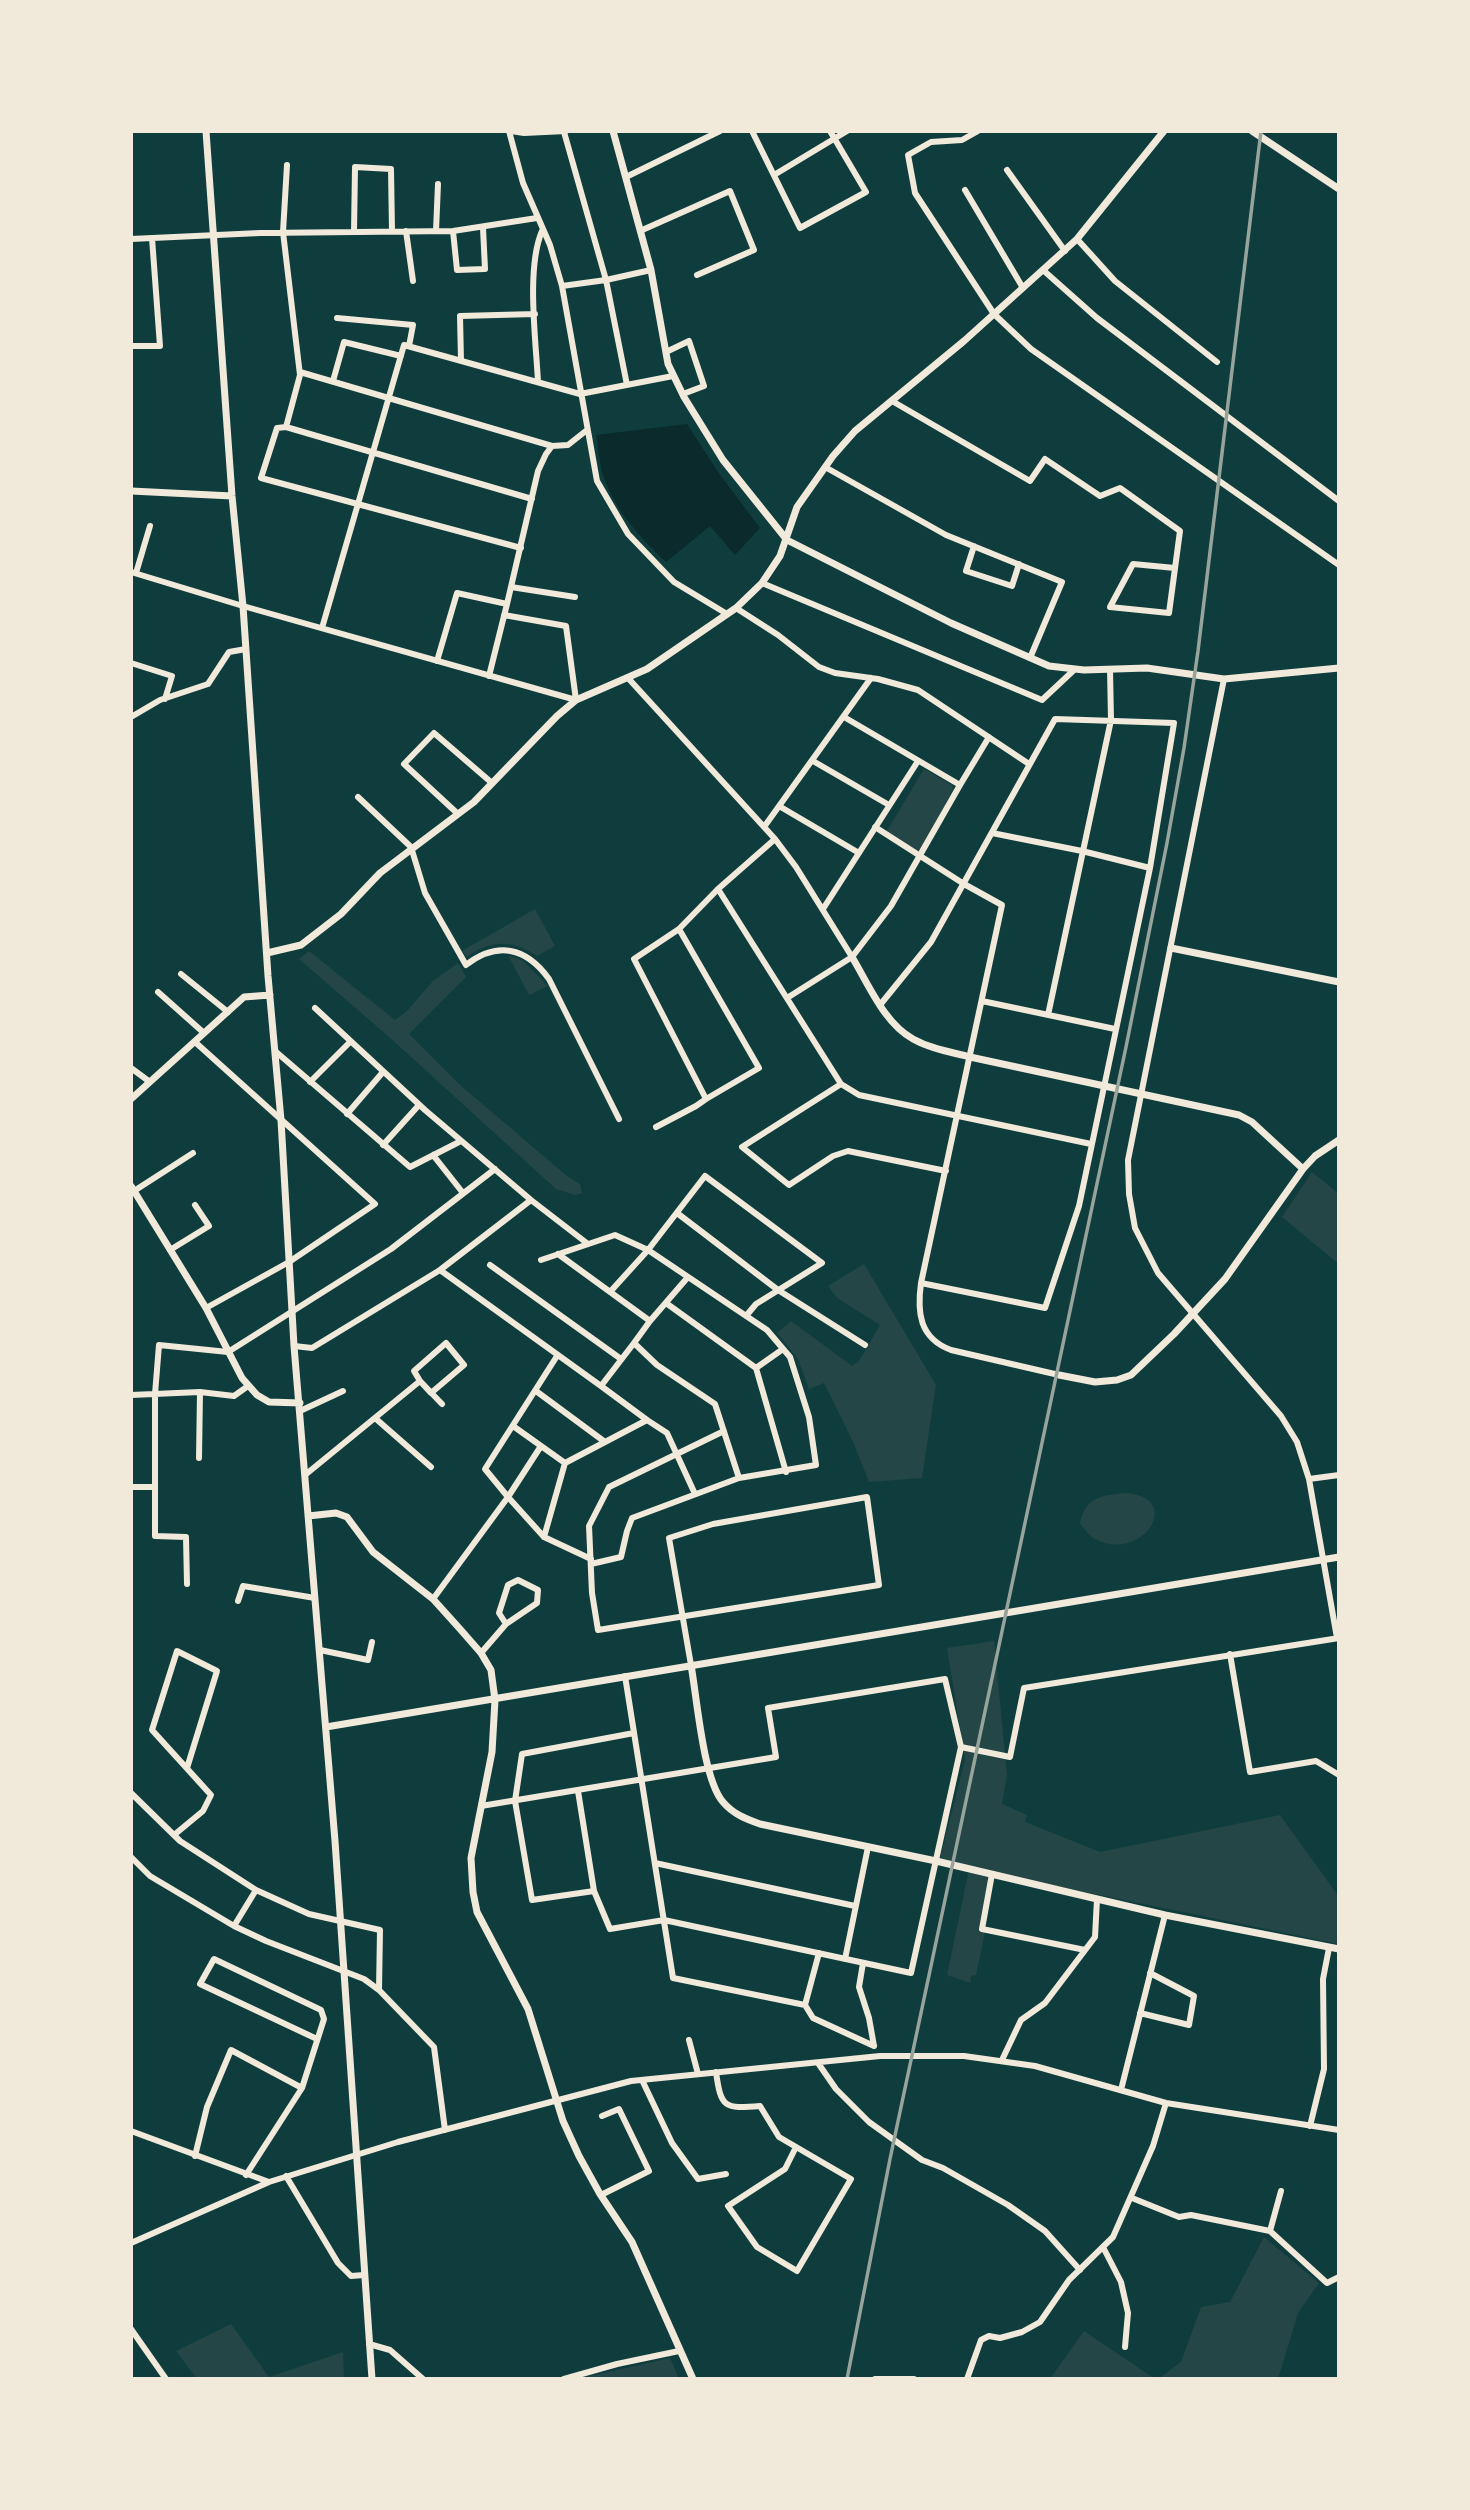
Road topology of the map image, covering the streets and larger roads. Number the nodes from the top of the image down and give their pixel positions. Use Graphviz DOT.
graph roads {
  1 [pos="206,131"];
  2 [pos="510,131"];
  3 [pos="566,131"];
  4 [pos="613,131"];
  5 [pos="720,131"];
  6 [pos="752,131"];
  7 [pos="847,131"];
  8 [pos="978,131"];
  9 [pos="1164,131"];
  10 [pos="1252,131"];
  11 [pos="832,135"];
  12 [pos="287,165"];
  13 [pos="1006,170"];
  14 [pos="774,175"];
  15 [pos="625,177"];
  16 [pos="438,184"];
  17 [pos="1339,189"];
  18 [pos="965,190"];
  19 [pos="537,218"];
  20 [pos="483,228"];
  21 [pos="392,231"];
  22 [pos="406,231"];
  23 [pos="436,231"];
  24 [pos="453,231"];
  25 [pos="542,231"];
  26 [pos="640,231"];
  27 [pos="283,232"];
  28 [pos="354,232"];
  29 [pos="214,235"];
  30 [pos="152,238"];
  31 [pos="131,239"];
  32 [pos="1077,239"];
  33 [pos="1065,251"];
  34 [pos="651,270"];
  35 [pos="1044,270"];
  36 [pos="697,275"];
  37 [pos="606,280"];
  38 [pos="413,281"];
  39 [pos="562,286"];
  40 [pos="1023,288"];
  41 [pos="535,314"];
  42 [pos="994,314"];
  43 [pos="337,318"];
  44 [pos="131,346"];
  45 [pos="409,346"];
  46 [pos="666,352"];
  47 [pos="401,356"];
  48 [pos="461,361"];
  49 [pos="1217,362"];
  50 [pos="300,372"];
  51 [pos="673,376"];
  52 [pos="333,381"];
  53 [pos="538,382"];
  54 [pos="627,385"];
  55 [pos="580,394"];
  56 [pos="683,394"];
  57 [pos="389,397"];
  58 [pos="892,401"];
  59 [pos="286,427"];
  60 [pos="587,430"];
  61 [pos="552,446"];
  62 [pos="373,451"];
  63 [pos="825,467"];
  64 [pos="131,491"];
  65 [pos="232,496"];
  66 [pos="532,499"];
  67 [pos="1339,501"];
  68 [pos="358,504"];
  69 [pos="150,526"];
  70 [pos="787,540"];
  71 [pos="974,546"];
  72 [pos="521,548"];
  73 [pos="1019,564"];
  74 [pos="1339,565"];
  75 [pos="1175,568"];
  76 [pos="134,572"];
  77 [pos="762,583"];
  78 [pos="511,587"];
  79 [pos="575,597"];
  80 [pos="507,604"];
  81 [pos="243,606"];
  82 [pos="736,608"];
  83 [pos="727,614"];
  84 [pos="504,615"];
  85 [pos="322,628"];
  86 [pos="246,649"];
  87 [pos="1030,658"];
  88 [pos="437,661"];
  89 [pos="131,663"];
  90 [pos="1110,668"];
  91 [pos="1339,668"];
  92 [pos="1074,670"];
  93 [pos="489,676"];
  94 [pos="628,678"];
  95 [pos="871,678"];
  96 [pos="1224,679"];
  97 [pos="165,699"];
  98 [pos="576,700"];
  99 [pos="131,717"];
  100 [pos="844,718"];
  101 [pos="1111,720"];
  102 [pos="989,737"];
  103 [pos="813,761"];
  104 [pos="918,761"];
  105 [pos="1029,764"];
  106 [pos="492,783"];
  107 [pos="960,785"];
  108 [pos="358,797"];
  109 [pos="779,806"];
  110 [pos="889,806"];
  111 [pos="458,814"];
  112 [pos="764,827"];
  113 [pos="875,827"];
  114 [pos="992,833"];
  115 [pos="775,839"];
  116 [pos="411,847"];
  117 [pos="1082,851"];
  118 [pos="859,853"];
  119 [pos="921,857"];
  120 [pos="1150,868"];
  121 [pos="964,884"];
  122 [pos="718,889"];
  123 [pos="823,909"];
  124 [pos="679,929"];
  125 [pos="1171,948"];
  126 [pos="267,953"];
  127 [pos="852,957"];
  128 [pos="181,974"];
  129 [pos="1339,982"];
  130 [pos="158,992"];
  131 [pos="270,995"];
  132 [pos="787,998"];
  133 [pos="982,1001"];
  134 [pos="880,1005"];
  135 [pos="315,1008"];
  136 [pos="228,1012"];
  137 [pos="1048,1015"];
  138 [pos="1115,1029"];
  139 [pos="204,1033"];
  140 [pos="195,1042"];
  141 [pos="351,1042"];
  142 [pos="275,1051"];
  143 [pos="970,1057"];
  144 [pos="131,1068"];
  145 [pos="383,1072"];
  146 [pos="150,1082"];
  147 [pos="310,1082"];
  148 [pos="841,1084"];
  149 [pos="1104,1084"];
  150 [pos="1142,1093"];
  151 [pos="131,1099"];
  152 [pos="706,1099"];
  153 [pos="419,1105"];
  154 [pos="348,1114"];
  155 [pos="958,1116"];
  156 [pos="620,1119"];
  157 [pos="281,1120"];
  158 [pos="656,1127"];
  159 [pos="1339,1140"];
  160 [pos="461,1141"];
  161 [pos="383,1144"];
  162 [pos="1091,1144"];
  163 [pos="193,1153"];
  164 [pos="433,1155"];
  165 [pos="495,1169"];
  166 [pos="1303,1169"];
  167 [pos="946,1171"];
  168 [pos="133,1188"];
  169 [pos="463,1194"];
  170 [pos="531,1200"];
  171 [pos="195,1205"];
  172 [pos="677,1213"];
  173 [pos="588,1244"];
  174 [pos="170,1250"];
  175 [pos="648,1250"];
  176 [pos="558,1254"];
  177 [pos="541,1259"];
  178 [pos="289,1262"];
  179 [pos="490,1265"];
  180 [pos="440,1270"];
  181 [pos="688,1277"];
  182 [pos="921,1283"];
  183 [pos="778,1290"];
  184 [pos="610,1292"];
  185 [pos="666,1303"];
  186 [pos="206,1308"];
  187 [pos="292,1312"];
  188 [pos="1193,1313"];
  189 [pos="746,1316"];
  190 [pos="650,1321"];
  191 [pos="634,1343"];
  192 [pos="865,1345"];
  193 [pos="294,1346"];
  194 [pos="783,1349"];
  195 [pos="228,1352"];
  196 [pos="557,1356"];
  197 [pos="621,1360"];
  198 [pos="756,1368"];
  199 [pos="1059,1375"];
  200 [pos="421,1381"];
  201 [pos="248,1386"];
  202 [pos="601,1386"];
  203 [pos="343,1391"];
  204 [pos="536,1391"];
  205 [pos="200,1392"];
  206 [pos="155,1394"];
  207 [pos="131,1395"];
  208 [pos="442,1404"];
  209 [pos="300,1407"];
  210 [pos="375,1418"];
  211 [pos="647,1420"];
  212 [pos="513,1426"];
  213 [pos="724,1431"];
  214 [pos="605,1442"];
  215 [pos="541,1447"];
  216 [pos="677,1452"];
  217 [pos="199,1458"];
  218 [pos="565,1463"];
  219 [pos="431,1467"];
  220 [pos="786,1472"];
  221 [pos="305,1475"];
  222 [pos="1339,1475"];
  223 [pos="739,1478"];
  224 [pos="1309,1479"];
  225 [pos="131,1487"];
  226 [pos="155,1487"];
  227 [pos="695,1494"];
  228 [pos="508,1497"];
  229 [pos="308,1516"];
  230 [pos="544,1537"];
  231 [pos="1339,1557"];
  232 [pos="1323,1560"];
  233 [pos="591,1562"];
  234 [pos="187,1584"];
  235 [pos="315,1598"];
  236 [pos="433,1600"];
  237 [pos="238,1601"];
  238 [pos="683,1616"];
  239 [pos="506,1624"];
  240 [pos="1338,1638"];
  241 [pos="372,1642"];
  242 [pos="320,1650"];
  243 [pos="481,1653"];
  244 [pos="1230,1654"];
  245 [pos="691,1665"];
  246 [pos="625,1676"];
  247 [pos="495,1700"];
  248 [pos="326,1727"];
  249 [pos="634,1733"];
  250 [pos="961,1747"];
  251 [pos="187,1768"];
  252 [pos="708,1768"];
  253 [pos="1339,1775"];
  254 [pos="641,1780"];
  255 [pos="578,1791"];
  256 [pos="131,1793"];
  257 [pos="515,1801"];
  258 [pos="481,1806"];
  259 [pos="174,1835"];
  260 [pos="868,1847"];
  261 [pos="131,1857"];
  262 [pos="936,1861"];
  263 [pos="655,1863"];
  264 [pos="992,1874"];
  265 [pos="256,1890"];
  266 [pos="594,1891"];
  267 [pos="1097,1899"];
  268 [pos="855,1906"];
  269 [pos="1165,1915"];
  270 [pos="664,1920"];
  271 [pos="234,1927"];
  272 [pos="1329,1948"];
  273 [pos="1085,1950"];
  274 [pos="1339,1950"];
  275 [pos="819,1953"];
  276 [pos="845,1959"];
  277 [pos="863,1963"];
  278 [pos="1150,1973"];
  279 [pos="379,1990"];
  280 [pos="805,2006"];
  281 [pos="1140,2013"];
  282 [pos="317,2039"];
  283 [pos="689,2040"];
  284 [pos="1002,2060"];
  285 [pos="818,2063"];
  286 [pos="716,2072"];
  287 [pos="698,2074"];
  288 [pos="642,2080"];
  289 [pos="302,2088"];
  290 [pos="1121,2090"];
  291 [pos="557,2100"];
  292 [pos="1166,2103"];
  293 [pos="602,2116"];
  294 [pos="1310,2126"];
  295 [pos="445,2130"];
  296 [pos="1339,2130"];
  297 [pos="132,2134"];
  298 [pos="796,2147"];
  299 [pos="195,2156"];
  300 [pos="356,2156"];
  301 [pos="726,2174"];
  302 [pos="246,2175"];
  303 [pos="286,2176"];
  304 [pos="269,2182"];
  305 [pos="1281,2191"];
  306 [pos="601,2195"];
  307 [pos="1132,2198"];
  308 [pos="1270,2231"];
  309 [pos="131,2243"];
  310 [pos="1103,2247"];
  311 [pos="1080,2270"];
  312 [pos="364,2275"];
  313 [pos="1339,2277"];
  314 [pos="131,2329"];
  315 [pos="369,2344"];
  316 [pos="1125,2347"];
  317 [pos="679,2351"];
  318 [pos="166,2379"];
  319 [pos="372,2379"];
  320 [pos="423,2379"];
  321 [pos="564,2379"];
  322 [pos="693,2379"];
  323 [pos="874,2379"];
  324 [pos="914,2379"];
  325 [pos="967,2379"];
  1 -- 29 [label="street"];
  2 -- 3 [label="street"];
  2 -- 19 [label="street"];
  3 -- 37 [label="street"];
  4 -- 15 [label="street"];
  5 -- 15 [label="street"];
  6 -- 14 [label="street"];
  7 -- 11 [label="street"];
  8 -- 42 [label="street"];
  9 -- 32 [label="street"];
  10 -- 17 [label="street"];
  11 -- 14 [label="street"];
  11 -- 14 [label="street"];
  12 -- 27 [label="street"];
  13 -- 33 [label="street"];
  15 -- 26 [label="street"];
  16 -- 23 [label="street"];
  18 -- 40 [label="street"];
  19 -- 20 [label="street"];
  19 -- 25 [label="street"];
  20 -- 24 [label="street"];
  20 -- 24 [label="street"];
  21 -- 22 [label="street"];
  21 -- 28 [label="street"];
  21 -- 28 [label="street"];
  22 -- 23 [label="street"];
  22 -- 38 [label="street"];
  23 -- 24 [label="street"];
  25 -- 39 [label="street"];
  25 -- 41 [label="street"];
  26 -- 34 [label="street"];
  26 -- 36 [label="street"];
  27 -- 28 [label="street"];
  27 -- 29 [label="street"];
  27 -- 50 [label="street"];
  29 -- 30 [label="street"];
  29 -- 65 [label="street"];
  30 -- 31 [label="street"];
  30 -- 44 [label="street"];
  32 -- 33 [label="street"];
  32 -- 49 [label="street"];
  33 -- 35 [label="street"];
  34 -- 37 [label="street"];
  34 -- 46 [label="street"];
  35 -- 40 [label="street"];
  35 -- 67 [label="street"];
  37 -- 39 [label="street"];
  37 -- 54 [label="street"];
  39 -- 55 [label="street"];
  40 -- 42 [label="street"];
  41 -- 48 [label="street"];
  41 -- 53 [label="street"];
  42 -- 58 [label="street"];
  42 -- 74 [label="street"];
  43 -- 45 [label="street"];
  45 -- 47 [label="street"];
  45 -- 48 [label="street"];
  46 -- 51 [label="street"];
  46 -- 56 [label="street"];
  47 -- 52 [label="street"];
  47 -- 57 [label="street"];
  48 -- 53 [label="street"];
  50 -- 52 [label="street"];
  50 -- 59 [label="street"];
  51 -- 54 [label="street"];
  51 -- 56 [label="street"];
  52 -- 57 [label="street"];
  53 -- 55 [label="street"];
  54 -- 55 [label="street"];
  55 -- 60 [label="street"];
  56 -- 70 [label="street"];
  57 -- 61 [label="street"];
  57 -- 62 [label="street"];
  58 -- 63 [label="street"];
  58 -- 75 [label="street"];
  59 -- 62 [label="street"];
  59 -- 68 [label="street"];
  60 -- 61 [label="street"];
  60 -- 83 [label="street"];
  61 -- 66 [label="street"];
  62 -- 66 [label="street"];
  62 -- 68 [label="street"];
  63 -- 70 [label="street"];
  63 -- 71 [label="street"];
  64 -- 65 [label="street"];
  65 -- 81 [label="street"];
  66 -- 72 [label="street"];
  68 -- 72 [label="street"];
  68 -- 85 [label="street"];
  69 -- 76 [label="street"];
  70 -- 77 [label="street"];
  70 -- 87 [label="street"];
  71 -- 73 [label="street"];
  71 -- 73 [label="street"];
  72 -- 78 [label="street"];
  73 -- 87 [label="street"];
  75 -- 75 [label="street"];
  76 -- 81 [label="street"];
  77 -- 82 [label="street"];
  77 -- 92 [label="street"];
  78 -- 79 [label="street"];
  78 -- 80 [label="street"];
  80 -- 84 [label="street"];
  80 -- 88 [label="street"];
  81 -- 85 [label="street"];
  81 -- 86 [label="street"];
  82 -- 83 [label="street"];
  82 -- 95 [label="street"];
  83 -- 94 [label="street"];
  84 -- 93 [label="street"];
  84 -- 98 [label="street"];
  85 -- 88 [label="street"];
  86 -- 97 [label="street"];
  86 -- 126 [label="street"];
  87 -- 92 [label="street"];
  88 -- 93 [label="street"];
  89 -- 97 [label="street"];
  90 -- 92 [label="street"];
  90 -- 96 [label="street"];
  90 -- 101 [label="street"];
  91 -- 96 [label="street"];
  93 -- 98 [label="street"];
  94 -- 98 [label="street"];
  94 -- 112 [label="street"];
  95 -- 100 [label="street"];
  95 -- 102 [label="street"];
  96 -- 125 [label="street"];
  97 -- 99 [label="street"];
  98 -- 106 [label="street"];
  100 -- 103 [label="street"];
  100 -- 104 [label="street"];
  101 -- 105 [label="street"];
  101 -- 117 [label="street"];
  101 -- 120 [label="street"];
  102 -- 105 [label="street"];
  102 -- 107 [label="street"];
  103 -- 109 [label="street"];
  103 -- 110 [label="street"];
  104 -- 107 [label="street"];
  104 -- 110 [label="street"];
  105 -- 114 [label="street"];
  106 -- 111 [label="street"];
  106 -- 111 [label="street"];
  107 -- 119 [label="street"];
  108 -- 116 [label="street"];
  109 -- 112 [label="street"];
  109 -- 118 [label="street"];
  110 -- 113 [label="street"];
  111 -- 116 [label="street"];
  112 -- 115 [label="street"];
  113 -- 118 [label="street"];
  113 -- 119 [label="street"];
  114 -- 117 [label="street"];
  114 -- 121 [label="street"];
  115 -- 122 [label="street"];
  115 -- 123 [label="street"];
  116 -- 126 [label="street"];
  116 -- 156 [label="street"];
  117 -- 120 [label="street"];
  117 -- 137 [label="street"];
  118 -- 123 [label="street"];
  119 -- 121 [label="street"];
  119 -- 127 [label="street"];
  120 -- 138 [label="street"];
  121 -- 133 [label="street"];
  121 -- 134 [label="street"];
  122 -- 124 [label="street"];
  122 -- 132 [label="street"];
  123 -- 127 [label="street"];
  124 -- 152 [label="street"];
  124 -- 152 [label="street"];
  125 -- 129 [label="street"];
  125 -- 150 [label="street"];
  126 -- 131 [label="street"];
  127 -- 132 [label="street"];
  127 -- 134 [label="street"];
  128 -- 136 [label="street"];
  130 -- 139 [label="street"];
  131 -- 136 [label="street"];
  131 -- 142 [label="street"];
  132 -- 148 [label="street"];
  133 -- 137 [label="street"];
  133 -- 143 [label="street"];
  134 -- 143 [label="street"];
  135 -- 141 [label="street"];
  136 -- 139 [label="street"];
  137 -- 138 [label="street"];
  138 -- 149 [label="street"];
  139 -- 140 [label="street"];
  140 -- 146 [label="street"];
  140 -- 157 [label="street"];
  141 -- 145 [label="street"];
  141 -- 147 [label="street"];
  142 -- 147 [label="street"];
  142 -- 157 [label="street"];
  143 -- 149 [label="street"];
  143 -- 155 [label="street"];
  144 -- 146 [label="street"];
  145 -- 153 [label="street"];
  145 -- 154 [label="street"];
  146 -- 151 [label="street"];
  147 -- 154 [label="street"];
  148 -- 155 [label="street"];
  148 -- 167 [label="street"];
  149 -- 150 [label="street"];
  149 -- 162 [label="street"];
  150 -- 166 [label="street"];
  150 -- 188 [label="street"];
  152 -- 158 [label="street"];
  153 -- 160 [label="street"];
  153 -- 161 [label="street"];
  154 -- 161 [label="street"];
  155 -- 162 [label="street"];
  155 -- 167 [label="street"];
  157 -- 178 [label="street"];
  157 -- 178 [label="street"];
  159 -- 166 [label="street"];
  160 -- 164 [label="street"];
  160 -- 165 [label="street"];
  161 -- 164 [label="street"];
  162 -- 182 [label="street"];
  163 -- 168 [label="street"];
  164 -- 169 [label="street"];
  165 -- 169 [label="street"];
  165 -- 170 [label="street"];
  166 -- 188 [label="street"];
  167 -- 182 [label="street"];
  168 -- 174 [label="street"];
  169 -- 187 [label="street"];
  170 -- 173 [label="street"];
  170 -- 180 [label="street"];
  171 -- 174 [label="street"];
  172 -- 175 [label="street"];
  172 -- 183 [label="street"];
  172 -- 183 [label="street"];
  173 -- 175 [label="street"];
  173 -- 176 [label="street"];
  174 -- 186 [label="street"];
  175 -- 181 [label="street"];
  175 -- 184 [label="street"];
  176 -- 177 [label="street"];
  176 -- 184 [label="street"];
  178 -- 186 [label="street"];
  178 -- 187 [label="street"];
  179 -- 197 [label="street"];
  180 -- 193 [label="street"];
  180 -- 196 [label="street"];
  181 -- 185 [label="street"];
  181 -- 189 [label="street"];
  182 -- 199 [label="street"];
  183 -- 189 [label="street"];
  183 -- 192 [label="street"];
  184 -- 190 [label="street"];
  185 -- 190 [label="street"];
  185 -- 198 [label="street"];
  186 -- 195 [label="street"];
  187 -- 193 [label="street"];
  187 -- 195 [label="street"];
  188 -- 199 [label="street"];
  188 -- 224 [label="street"];
  189 -- 194 [label="street"];
  190 -- 191 [label="street"];
  191 -- 197 [label="street"];
  191 -- 213 [label="street"];
  193 -- 209 [label="street"];
  194 -- 198 [label="street"];
  194 -- 220 [label="street"];
  195 -- 201 [label="street"];
  195 -- 206 [label="street"];
  196 -- 202 [label="street"];
  196 -- 204 [label="street"];
  197 -- 202 [label="street"];
  198 -- 220 [label="street"];
  200 -- 200 [label="street"];
  200 -- 208 [label="street"];
  200 -- 210 [label="street"];
  201 -- 205 [label="street"];
  201 -- 209 [label="street"];
  202 -- 211 [label="street"];
  203 -- 209 [label="street"];
  204 -- 212 [label="street"];
  204 -- 214 [label="street"];
  205 -- 206 [label="street"];
  205 -- 217 [label="street"];
  206 -- 207 [label="street"];
  206 -- 226 [label="street"];
  209 -- 221 [label="street"];
  210 -- 219 [label="street"];
  210 -- 221 [label="street"];
  211 -- 214 [label="street"];
  211 -- 216 [label="street"];
  212 -- 215 [label="street"];
  212 -- 228 [label="street"];
  213 -- 216 [label="street"];
  213 -- 223 [label="street"];
  214 -- 218 [label="street"];
  215 -- 218 [label="street"];
  215 -- 228 [label="street"];
  216 -- 227 [label="street"];
  216 -- 233 [label="street"];
  218 -- 230 [label="street"];
  220 -- 223 [label="street"];
  221 -- 229 [label="street"];
  222 -- 224 [label="street"];
  223 -- 227 [label="street"];
  224 -- 232 [label="street"];
  225 -- 226 [label="street"];
  226 -- 234 [label="street"];
  227 -- 233 [label="street"];
  228 -- 230 [label="street"];
  228 -- 236 [label="street"];
  229 -- 235 [label="street"];
  229 -- 236 [label="street"];
  230 -- 233 [label="street"];
  231 -- 232 [label="street"];
  232 -- 240 [label="street"];
  232 -- 245 [label="street"];
  233 -- 238 [label="street"];
  235 -- 237 [label="street"];
  235 -- 242 [label="street"];
  236 -- 243 [label="street"];
  238 -- 238 [label="street"];
  238 -- 245 [label="street"];
  239 -- 239 [label="street"];
  239 -- 243 [label="street"];
  240 -- 244 [label="street"];
  241 -- 242 [label="street"];
  242 -- 248 [label="street"];
  243 -- 247 [label="street"];
  244 -- 250 [label="street"];
  244 -- 253 [label="street"];
  245 -- 246 [label="street"];
  245 -- 252 [label="street"];
  246 -- 247 [label="street"];
  246 -- 249 [label="street"];
  247 -- 248 [label="street"];
  247 -- 258 [label="street"];
  248 -- 300 [label="street"];
  249 -- 254 [label="street"];
  249 -- 257 [label="street"];
  250 -- 252 [label="street"];
  250 -- 262 [label="street"];
  251 -- 251 [label="street"];
  251 -- 259 [label="street"];
  252 -- 254 [label="street"];
  252 -- 260 [label="street"];
  254 -- 255 [label="street"];
  254 -- 263 [label="street"];
  255 -- 257 [label="street"];
  255 -- 266 [label="street"];
  256 -- 259 [label="street"];
  257 -- 258 [label="street"];
  257 -- 266 [label="street"];
  258 -- 291 [label="street"];
  259 -- 265 [label="street"];
  260 -- 262 [label="street"];
  260 -- 268 [label="street"];
  261 -- 271 [label="street"];
  262 -- 264 [label="street"];
  262 -- 277 [label="street"];
  263 -- 268 [label="street"];
  263 -- 270 [label="street"];
  264 -- 267 [label="street"];
  264 -- 273 [label="street"];
  265 -- 271 [label="street"];
  265 -- 279 [label="street"];
  266 -- 270 [label="street"];
  267 -- 269 [label="street"];
  267 -- 273 [label="street"];
  268 -- 276 [label="street"];
  269 -- 272 [label="street"];
  269 -- 278 [label="street"];
  270 -- 275 [label="street"];
  270 -- 280 [label="street"];
  271 -- 279 [label="street"];
  272 -- 274 [label="street"];
  272 -- 294 [label="street"];
  273 -- 284 [label="street"];
  275 -- 276 [label="street"];
  275 -- 280 [label="street"];
  276 -- 277 [label="street"];
  277 -- 280 [label="street"];
  278 -- 281 [label="street"];
  278 -- 281 [label="street"];
  279 -- 295 [label="street"];
  281 -- 290 [label="street"];
  282 -- 282 [label="street"];
  282 -- 289 [label="street"];
  283 -- 287 [label="street"];
  284 -- 285 [label="street"];
  284 -- 290 [label="street"];
  285 -- 286 [label="street"];
  285 -- 311 [label="street"];
  286 -- 287 [label="street"];
  286 -- 298 [label="street"];
  287 -- 288 [label="street"];
  288 -- 291 [label="street"];
  288 -- 301 [label="street"];
  289 -- 299 [label="street"];
  289 -- 302 [label="street"];
  290 -- 292 [label="street"];
  291 -- 295 [label="street"];
  291 -- 306 [label="street"];
  292 -- 294 [label="street"];
  292 -- 307 [label="street"];
  293 -- 306 [label="street"];
  294 -- 296 [label="street"];
  295 -- 300 [label="street"];
  297 -- 299 [label="street"];
  298 -- 298 [label="street"];
  299 -- 302 [label="street"];
  300 -- 303 [label="street"];
  300 -- 312 [label="street"];
  302 -- 304 [label="street"];
  303 -- 304 [label="street"];
  303 -- 312 [label="street"];
  304 -- 309 [label="street"];
  305 -- 308 [label="street"];
  306 -- 317 [label="street"];
  307 -- 308 [label="street"];
  307 -- 310 [label="street"];
  308 -- 313 [label="street"];
  310 -- 311 [label="street"];
  310 -- 316 [label="street"];
  311 -- 325 [label="street"];
  312 -- 315 [label="street"];
  314 -- 318 [label="street"];
  315 -- 319 [label="street"];
  315 -- 320 [label="street"];
  317 -- 321 [label="street"];
  317 -- 322 [label="street"];
  323 -- 324 [label="street"];
}
